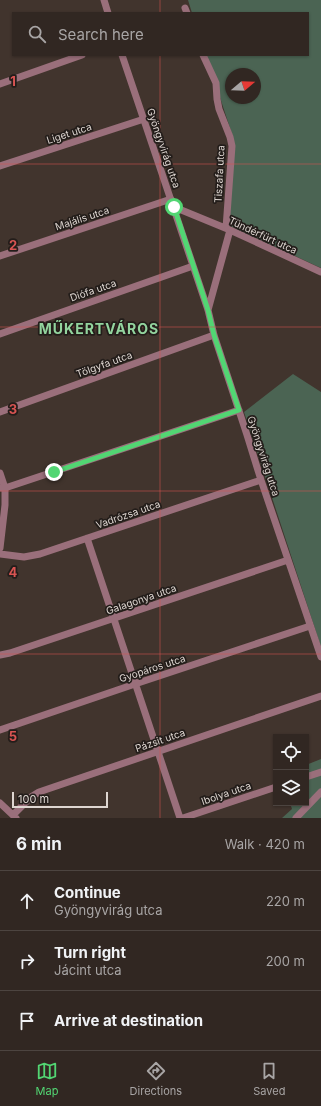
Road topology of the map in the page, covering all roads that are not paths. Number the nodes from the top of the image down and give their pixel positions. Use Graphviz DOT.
graph roads {
  1 [pos="104,0"];
  2 [pos="108,12"];
  3 [pos="79,56"];
  4 [pos="122,56"];
  5 [pos="204,56"];
  6 [pos="0,84"];
  7 [pos="144,119"];
  8 [pos="0,166"];
  9 [pos="171,199"];
  10 [pos="174,207"];
  11 [pos="228,229"];
  12 [pos="0,256"];
  13 [pos="193,266"];
  14 [pos="321,272"];
  15 [pos="208,310"];
  16 [pos="0,334"];
  17 [pos="214,335"];
  18 [pos="239,410"];
  19 [pos="0,412"];
  20 [pos="0,473"];
  21 [pos="261,480"];
  22 [pos="2,488"];
  23 [pos="87,538"];
  24 [pos="0,548"];
  25 [pos="0,554"];
  26 [pos="288,560"];
  27 [pos="114,619"];
  28 [pos="310,626"];
  29 [pos="0,655"];
  30 [pos="321,657"];
  31 [pos="135,684"];
  32 [pos="321,696"];
  33 [pos="0,730"];
  34 [pos="157,752"];
  35 [pos="321,772"];
  36 [pos="309,776"];
  37 [pos="273,788"];
  38 [pos="321,792"];
  39 [pos="0,803"];
  40 [pos="14,816"];
  41 [pos="180,818"];
  42 [pos="183,818"];
  43 [pos="296,818"];
  1 -- 2 [label="street"];
  3 -- 6 [label="street"];
  4 -- 7 [label="street, Gyöngyvirág utca"];
  5 -- 11 [label="street, Tiszafa utca"];
  7 -- 8 [label="street, Liget utca"];
  7 -- 9 [label="street, Gyöngyvirág utca"];
  9 -- 10 [label="street, Gyöngyvirág utca"];
  9 -- 12 [label="street, Majális utca"];
  10 -- 11 [label="street, Tündérfürt utca"];
  10 -- 13 [label="street, Gyöngyvirág utca"];
  11 -- 14 [label="street, Tündérfürt utca"];
  11 -- 15 [label="street, Tiszafa utca"];
  13 -- 15 [label="street, Gyöngyvirág utca"];
  13 -- 16 [label="street, Diófa utca"];
  15 -- 17 [label="street, Gyöngyvirág utca"];
  17 -- 18 [label="street, Gyöngyvirág utca"];
  17 -- 19 [label="street, Tölgyfa utca"];
  18 -- 21 [label="street, Gyöngyvirág utca"];
  18 -- 22 [label="street"];
  20 -- 22 [label="street"];
  21 -- 23 [label="street, Vadrózsa utca"];
  21 -- 26 [label="street, Gyöngyvirág utca"];
  22 -- 24 [label="street"];
  23 -- 25 [label="street, Vadrózsa utca"];
  23 -- 27 [label="street"];
  26 -- 27 [label="street, Galagonya utca"];
  26 -- 28 [label="street, Gyöngyvirág utca"];
  27 -- 29 [label="street, Galagonya utca"];
  27 -- 31 [label="street"];
  28 -- 30 [label="street, Gyöngyvirág utca"];
  28 -- 31 [label="street, Gyopáros utca"];
  31 -- 33 [label="street, Gyopáros utca"];
  31 -- 34 [label="street"];
  32 -- 34 [label="street, Pázsit utca"];
  34 -- 40 [label="street, Pázsit utca"];
  34 -- 41 [label="street"];
  35 -- 36 [label="street"];
  37 -- 42 [label="street, Ibolya utca"];
  38 -- 43 [label="street"];
  39 -- 40 [label="street"];
}
